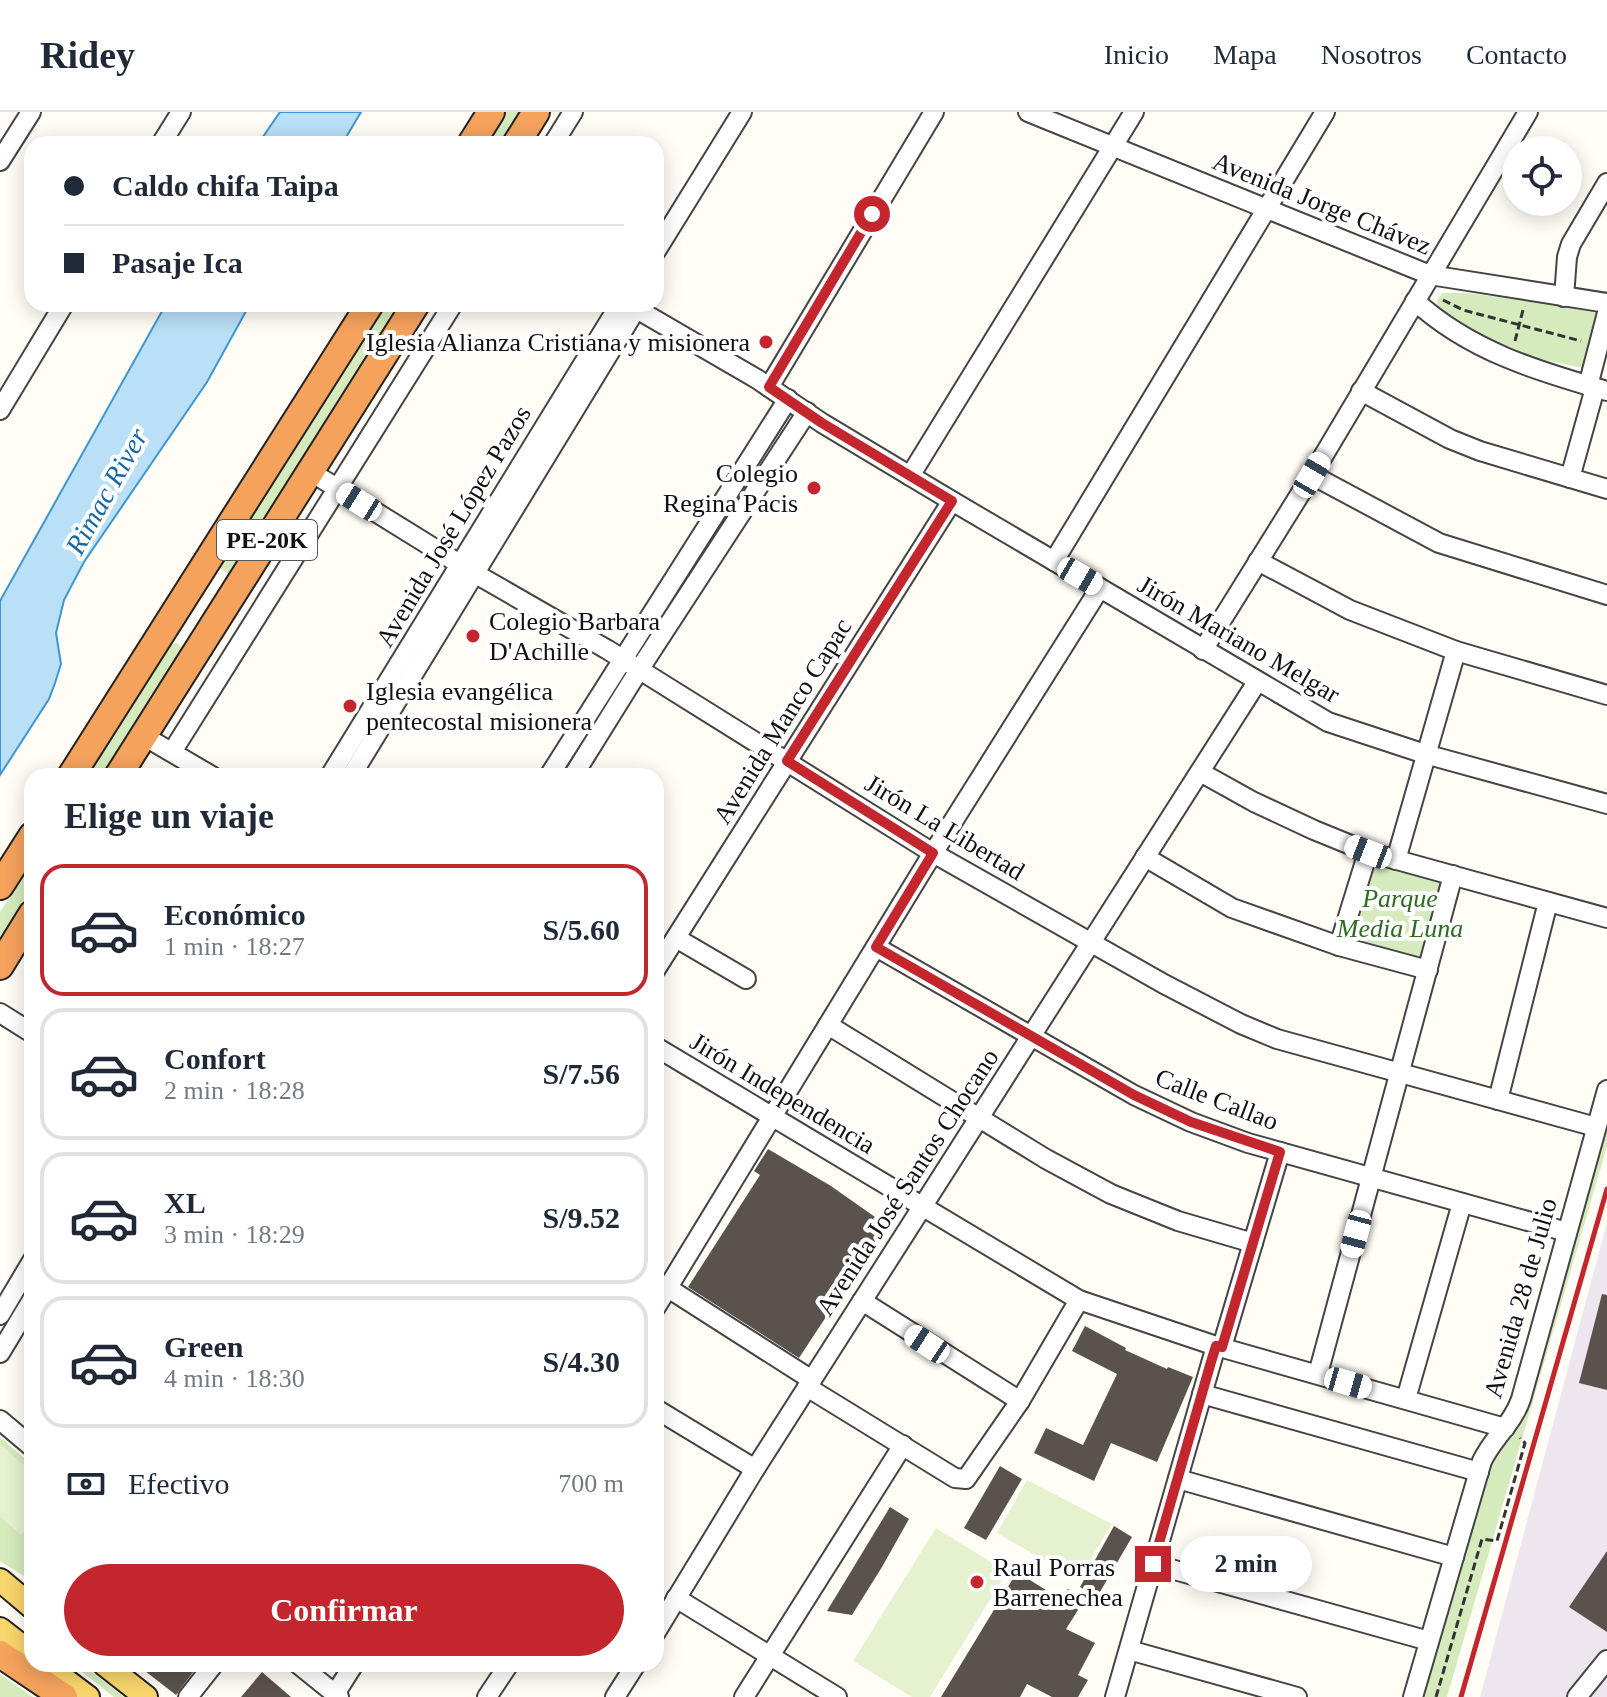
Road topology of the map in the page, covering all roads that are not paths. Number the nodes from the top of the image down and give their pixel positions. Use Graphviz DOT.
graph roads {
  1 [pos="31,112"];
  2 [pos="181,112"];
  3 [pos="491,112"];
  4 [pos="536,112"];
  5 [pos="573,112"];
  6 [pos="742,112"];
  7 [pos="934,112"];
  8 [pos="1028,112"];
  9 [pos="1134,112"];
  10 [pos="1325,112"];
  11 [pos="1528,112"];
  12 [pos="166,136"];
  13 [pos="476,136"];
  14 [pos="521,136"];
  15 [pos="558,136"];
  16 [pos="1113,146"];
  17 [pos="0,161"];
  18 [pos="1607,183"];
  19 [pos="1265,210"];
  20 [pos="664,238"];
  21 [pos="1422,288"];
  22 [pos="1564,297"];
  23 [pos="1607,303"];
  24 [pos="59,312"];
  25 [pos="365,312"];
  26 [pos="411,312"];
  27 [pos="448,312"];
  28 [pos="624,312"];
  29 [pos="638,312"];
  30 [pos="1607,313"];
  31 [pos="769,387"];
  32 [pos="1597,388"];
  33 [pos="1361,391"];
  34 [pos="788,399"];
  35 [pos="0,410"];
  36 [pos="807,412"];
  37 [pos="311,472"];
  38 [pos="1312,475"];
  39 [pos="910,476"];
  40 [pos="1570,478"];
  41 [pos="337,489"];
  42 [pos="1607,489"];
  43 [pos="952,501"];
  44 [pos="1054,561"];
  45 [pos="1258,561"];
  46 [pos="467,569"];
  47 [pos="196,579"];
  48 [pos="1100,588"];
  49 [pos="1607,595"];
  50 [pos="230,598"];
  51 [pos="1203,650"];
  52 [pos="1456,651"];
  53 [pos="622,659"];
  54 [pos="639,670"];
  55 [pos="1257,682"];
  56 [pos="1607,695"];
  57 [pos="142,735"];
  58 [pos="172,752"];
  59 [pos="1425,754"];
  60 [pos="787,761"];
  61 [pos="76,768"];
  62 [pos="123,768"];
  63 [pos="199,768"];
  64 [pos="335,768"];
  65 [pos="355,768"];
  66 [pos="554,768"];
  67 [pos="578,768"];
  68 [pos="1200,772"];
  69 [pos="1607,804"];
  70 [pos="24,848"];
  71 [pos="1368,852"];
  72 [pos="933,853"];
  73 [pos="1145,857"];
  74 [pos="1396,860"];
  75 [pos="1453,875"];
  76 [pos="0,886"];
  77 [pos="1548,902"];
  78 [pos="1607,918"];
  79 [pos="24,927"];
  80 [pos="676,938"];
  81 [pos="1091,942"];
  82 [pos="1339,946"];
  83 [pos="876,947"];
  84 [pos="664,957"];
  85 [pos="0,966"];
  86 [pos="1428,970"];
  87 [pos="746,979"];
  88 [pos="0,1013"];
  89 [pos="828,1025"];
  90 [pos="24,1028"];
  91 [pos="1031,1037"];
  92 [pos="664,1052"];
  93 [pos="1401,1073"];
  94 [pos="1607,1090"];
  95 [pos="1498,1100"];
  96 [pos="772,1117"];
  97 [pos="979,1119"];
  98 [pos="1596,1127"];
  99 [pos="1280,1152"];
  100 [pos="1371,1177"];
  101 [pos="1462,1203"];
  102 [pos="922,1208"];
  103 [pos="1567,1232"];
  104 [pos="1253,1243"];
  105 [pos="24,1274"];
  106 [pos="668,1288"];
  107 [pos="664,1294"];
  108 [pos="1079,1300"];
  109 [pos="862,1301"];
  110 [pos="24,1313"];
  111 [pos="0,1315"];
  112 [pos="1219,1346"];
  113 [pos="0,1353"];
  114 [pos="1318,1374"];
  115 [pos="810,1384"];
  116 [pos="1202,1394"];
  117 [pos="1406,1399"];
  118 [pos="1020,1401"];
  119 [pos="0,1420"];
  120 [pos="664,1420"];
  121 [pos="1509,1430"];
  122 [pos="24,1440"];
  123 [pos="903,1445"];
  124 [pos="755,1469"];
  125 [pos="1479,1472"];
  126 [pos="1178,1479"];
  127 [pos="1454,1557"];
  128 [pos="1153,1564"];
  129 [pos="0,1580"];
  130 [pos="676,1598"];
  131 [pos="24,1599"];
  132 [pos="664,1618"];
  133 [pos="0,1629"];
  134 [pos="1429,1641"];
  135 [pos="24,1648"];
  136 [pos="1129,1650"];
  137 [pos="0,1654"];
  138 [pos="770,1654"];
  139 [pos="1607,1660"];
  140 [pos="24,1670"];
  141 [pos="27,1672"];
  142 [pos="55,1672"];
  143 [pos="114,1672"];
  144 [pos="208,1672"];
  145 [pos="308,1672"];
  146 [pos="350,1672"];
  147 [pos="499,1672"];
  148 [pos="631,1672"];
  149 [pos="337,1695"];
  150 [pos="64,1697"];
  151 [pos="88,1697"];
  152 [pos="146,1697"];
  153 [pos="188,1697"];
  154 [pos="487,1697"];
  155 [pos="615,1697"];
  156 [pos="744,1697"];
  157 [pos="837,1697"];
  158 [pos="1115,1697"];
  159 [pos="1297,1697"];
  160 [pos="1413,1697"];
  161 [pos="1577,1697"];
  1 -- 17 [label="street"];
  2 -- 12 [label="street"];
  3 -- 13 [label="highway"];
  4 -- 14 [label="highway"];
  5 -- 15 [label="street"];
  6 -- 20 [label="street"];
  7 -- 31 [label="street"];
  8 -- 16 [label="street, Avenida Jorge Chávez"];
  9 -- 16 [label="street"];
  10 -- 19 [label="street"];
  11 -- 21 [label="street"];
  16 -- 19 [label="street, Avenida Jorge Chávez"];
  16 -- 39 [label="street"];
  18 -- 22 [label="street"];
  19 -- 21 [label="street, Avenida Jorge Chávez"];
  19 -- 44 [label="street"];
  21 -- 22 [label="street, Avenida Jorge Chávez"];
  21 -- 32 [label="street"];
  21 -- 33 [label="street"];
  22 -- 23 [label="street, Avenida Jorge Chávez"];
  24 -- 35 [label="street"];
  25 -- 47 [label="highway, PE-20K"];
  26 -- 37 [label="highway, PE-20K"];
  27 -- 41 [label="street"];
  28 -- 46 [label="street, Avenida José López Pazos"];
  29 -- 31 [label="street, Jirón Mariano Melgar"];
  30 -- 32 [label="street"];
  31 -- 34 [label="street, Jirón Mariano Melgar"];
  32 -- 40 [label="street"];
  33 -- 38 [label="street"];
  33 -- 40 [label="street"];
  34 -- 36 [label="street, Jirón Mariano Melgar"];
  34 -- 53 [label="street"];
  36 -- 39 [label="street, Jirón Mariano Melgar"];
  36 -- 54 [label="street"];
  37 -- 41 [label="street, Jirón La Libertad"];
  37 -- 50 [label="highway, PE-20K"];
  38 -- 45 [label="street"];
  38 -- 49 [label="street"];
  39 -- 43 [label="street, Jirón Mariano Melgar"];
  40 -- 42 [label="street"];
  41 -- 46 [label="street, Jirón La Libertad"];
  41 -- 58 [label="street"];
  43 -- 44 [label="street, Jirón Mariano Melgar"];
  43 -- 60 [label="street, Avenida Manco Capac"];
  44 -- 48 [label="street, Jirón Mariano Melgar"];
  45 -- 51 [label="street"];
  45 -- 52 [label="street"];
  46 -- 53 [label="street, Jirón La Libertad"];
  46 -- 64 [label="street, Avenida José López Pazos"];
  46 -- 65 [label="street, Avenida José López Pazos"];
  47 -- 50 [label="highway"];
  47 -- 61 [label="highway, PE-20K"];
  48 -- 51 [label="street, Jirón Mariano Melgar"];
  48 -- 72 [label="street"];
  50 -- 57 [label="highway, PE-20K"];
  51 -- 55 [label="street, Jirón Mariano Melgar"];
  52 -- 56 [label="street"];
  52 -- 59 [label="street"];
  53 -- 54 [label="street, Jirón La Libertad"];
  53 -- 66 [label="street"];
  54 -- 60 [label="street, Jirón La Libertad"];
  54 -- 67 [label="street"];
  55 -- 59 [label="street, Jirón Mariano Melgar"];
  55 -- 68 [label="street, Avenida José Santos Chocano"];
  57 -- 58 [label="street"];
  57 -- 62 [label="highway, PE-20K"];
  58 -- 63 [label="street"];
  59 -- 69 [label="street, Jirón Mariano Melgar"];
  59 -- 74 [label="street"];
  60 -- 72 [label="street, Jirón La Libertad"];
  60 -- 80 [label="street, Avenida Manco Capac"];
  68 -- 71 [label="street"];
  68 -- 73 [label="street, Avenida José Santos Chocano"];
  70 -- 76 [label="highway"];
  71 -- 74 [label="street"];
  71 -- 82 [label="street"];
  72 -- 81 [label="street, Jirón La Libertad"];
  72 -- 83 [label="street"];
  73 -- 81 [label="street, Avenida José Santos Chocano"];
  73 -- 82 [label="street"];
  74 -- 75 [label="street"];
  75 -- 77 [label="street"];
  75 -- 86 [label="street"];
  77 -- 78 [label="street"];
  77 -- 95 [label="street"];
  79 -- 85 [label="highway"];
  80 -- 84 [label="street, Avenida Manco Capac"];
  80 -- 87 [label="street"];
  81 -- 91 [label="street, Avenida José Santos Chocano"];
  81 -- 93 [label="street, Jirón La Libertad"];
  82 -- 86 [label="street"];
  83 -- 89 [label="street"];
  83 -- 91 [label="street, Calle Callao"];
  86 -- 93 [label="street"];
  88 -- 90 [label="street"];
  89 -- 96 [label="street"];
  89 -- 97 [label="street"];
  91 -- 97 [label="street, Avenida José Santos Chocano"];
  91 -- 99 [label="street, Calle Callao"];
  92 -- 96 [label="street, Jirón Independencia"];
  93 -- 95 [label="street, Jirón La Libertad"];
  93 -- 100 [label="street"];
  94 -- 98 [label="street, Avenida 28 de Julio"];
  95 -- 98 [label="street, Jirón La Libertad"];
  96 -- 102 [label="street, Jirón Independencia"];
  96 -- 106 [label="street"];
  97 -- 102 [label="street, Avenida José Santos Chocano"];
  97 -- 104 [label="street"];
  98 -- 103 [label="street, Avenida 28 de Julio"];
  99 -- 100 [label="street, Calle Callao"];
  99 -- 104 [label="street"];
  100 -- 101 [label="street, Calle Callao"];
  100 -- 114 [label="street"];
  101 -- 103 [label="street, Calle Callao"];
  101 -- 117 [label="street"];
  102 -- 108 [label="street, Jirón Independencia"];
  102 -- 109 [label="street, Avenida José Santos Chocano"];
  103 -- 121 [label="street, Avenida 28 de Julio"];
  104 -- 112 [label="street"];
  105 -- 111 [label="street"];
  106 -- 107 [label="street"];
  106 -- 115 [label="street"];
  108 -- 112 [label="street, Jirón Independencia"];
  108 -- 118 [label="street"];
  109 -- 115 [label="street, Avenida José Santos Chocano"];
  109 -- 118 [label="street"];
  110 -- 113 [label="street"];
  112 -- 114 [label="street, Jirón Independencia"];
  112 -- 116 [label="street"];
  114 -- 117 [label="street, Jirón Independencia"];
  115 -- 123 [label="street"];
  115 -- 124 [label="street, Avenida José Santos Chocano"];
  116 -- 125 [label="street"];
  116 -- 126 [label="street"];
  117 -- 121 [label="street, Jirón Independencia"];
  118 -- 123 [label="street"];
  119 -- 122 [label="street"];
  120 -- 124 [label="street"];
  121 -- 125 [label="street, Avenida 28 de Julio"];
  123 -- 138 [label="street"];
  124 -- 130 [label="street, Avenida José Santos Chocano"];
  125 -- 127 [label="street, Avenida 28 de Julio"];
  126 -- 127 [label="street"];
  126 -- 128 [label="street"];
  127 -- 134 [label="street, Avenida 28 de Julio"];
  128 -- 134 [label="street"];
  128 -- 136 [label="street"];
  129 -- 131 [label="main road"];
  130 -- 132 [label="street, Avenida José Santos Chocano"];
  130 -- 138 [label="street"];
  133 -- 135 [label="main road"];
  134 -- 160 [label="street, Avenida 28 de Julio"];
  136 -- 158 [label="street"];
  136 -- 159 [label="street"];
  137 -- 140 [label="highway"];
  138 -- 156 [label="street"];
  138 -- 157 [label="street"];
  139 -- 161 [label="street"];
  141 -- 150 [label="highway"];
  142 -- 151 [label="main road"];
  143 -- 152 [label="main road"];
  144 -- 153 [label="street"];
  145 -- 149 [label="street"];
  146 -- 149 [label="street"];
  147 -- 154 [label="street"];
  148 -- 155 [label="street"];
}
